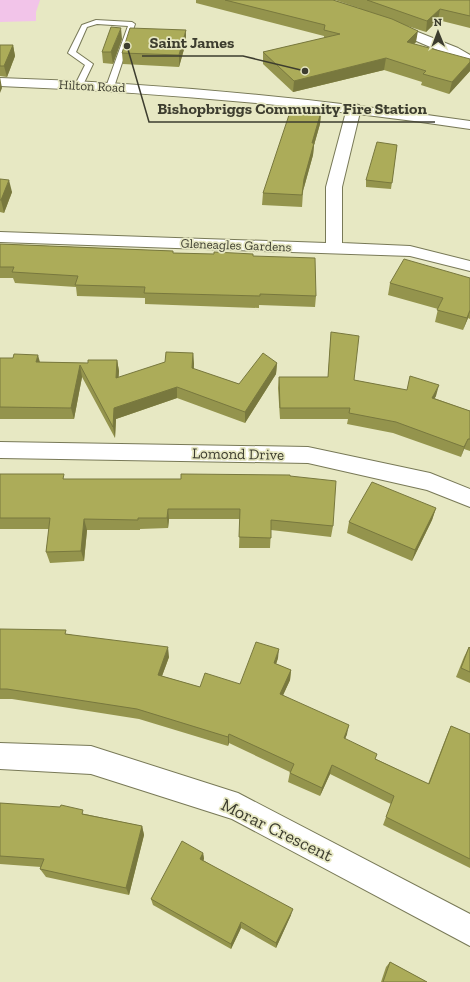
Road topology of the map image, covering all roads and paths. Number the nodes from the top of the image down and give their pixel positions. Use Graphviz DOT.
graph roads {
  1 [pos="378,20"];
  2 [pos="470,60"];
  3 [pos="0,82"];
  4 [pos="79,85"];
  5 [pos="110,87"];
  6 [pos="354,108"];
  7 [pos="470,125"];
  8 [pos="0,237"];
  9 [pos="334,248"];
  10 [pos="470,266"];
  11 [pos="0,450"];
  12 [pos="470,498"];
  13 [pos="0,756"];
  14 [pos="470,931"];
  1 -- 2 [label="street"];
  3 -- 4 [label="street, Hilton Road"];
  4 -- 5 [label="street, Hilton Road"];
  4 -- 5 [label="lane"];
  5 -- 6 [label="street, Hilton Road"];
  6 -- 7 [label="street, Hilton Road"];
  6 -- 9 [label="street"];
  8 -- 9 [label="street, Gleneagles Gardens"];
  9 -- 10 [label="street, Gleneagles Gardens"];
  11 -- 12 [label="street, Lomond Drive"];
  13 -- 14 [label="street, Morar Crescent"];
}
